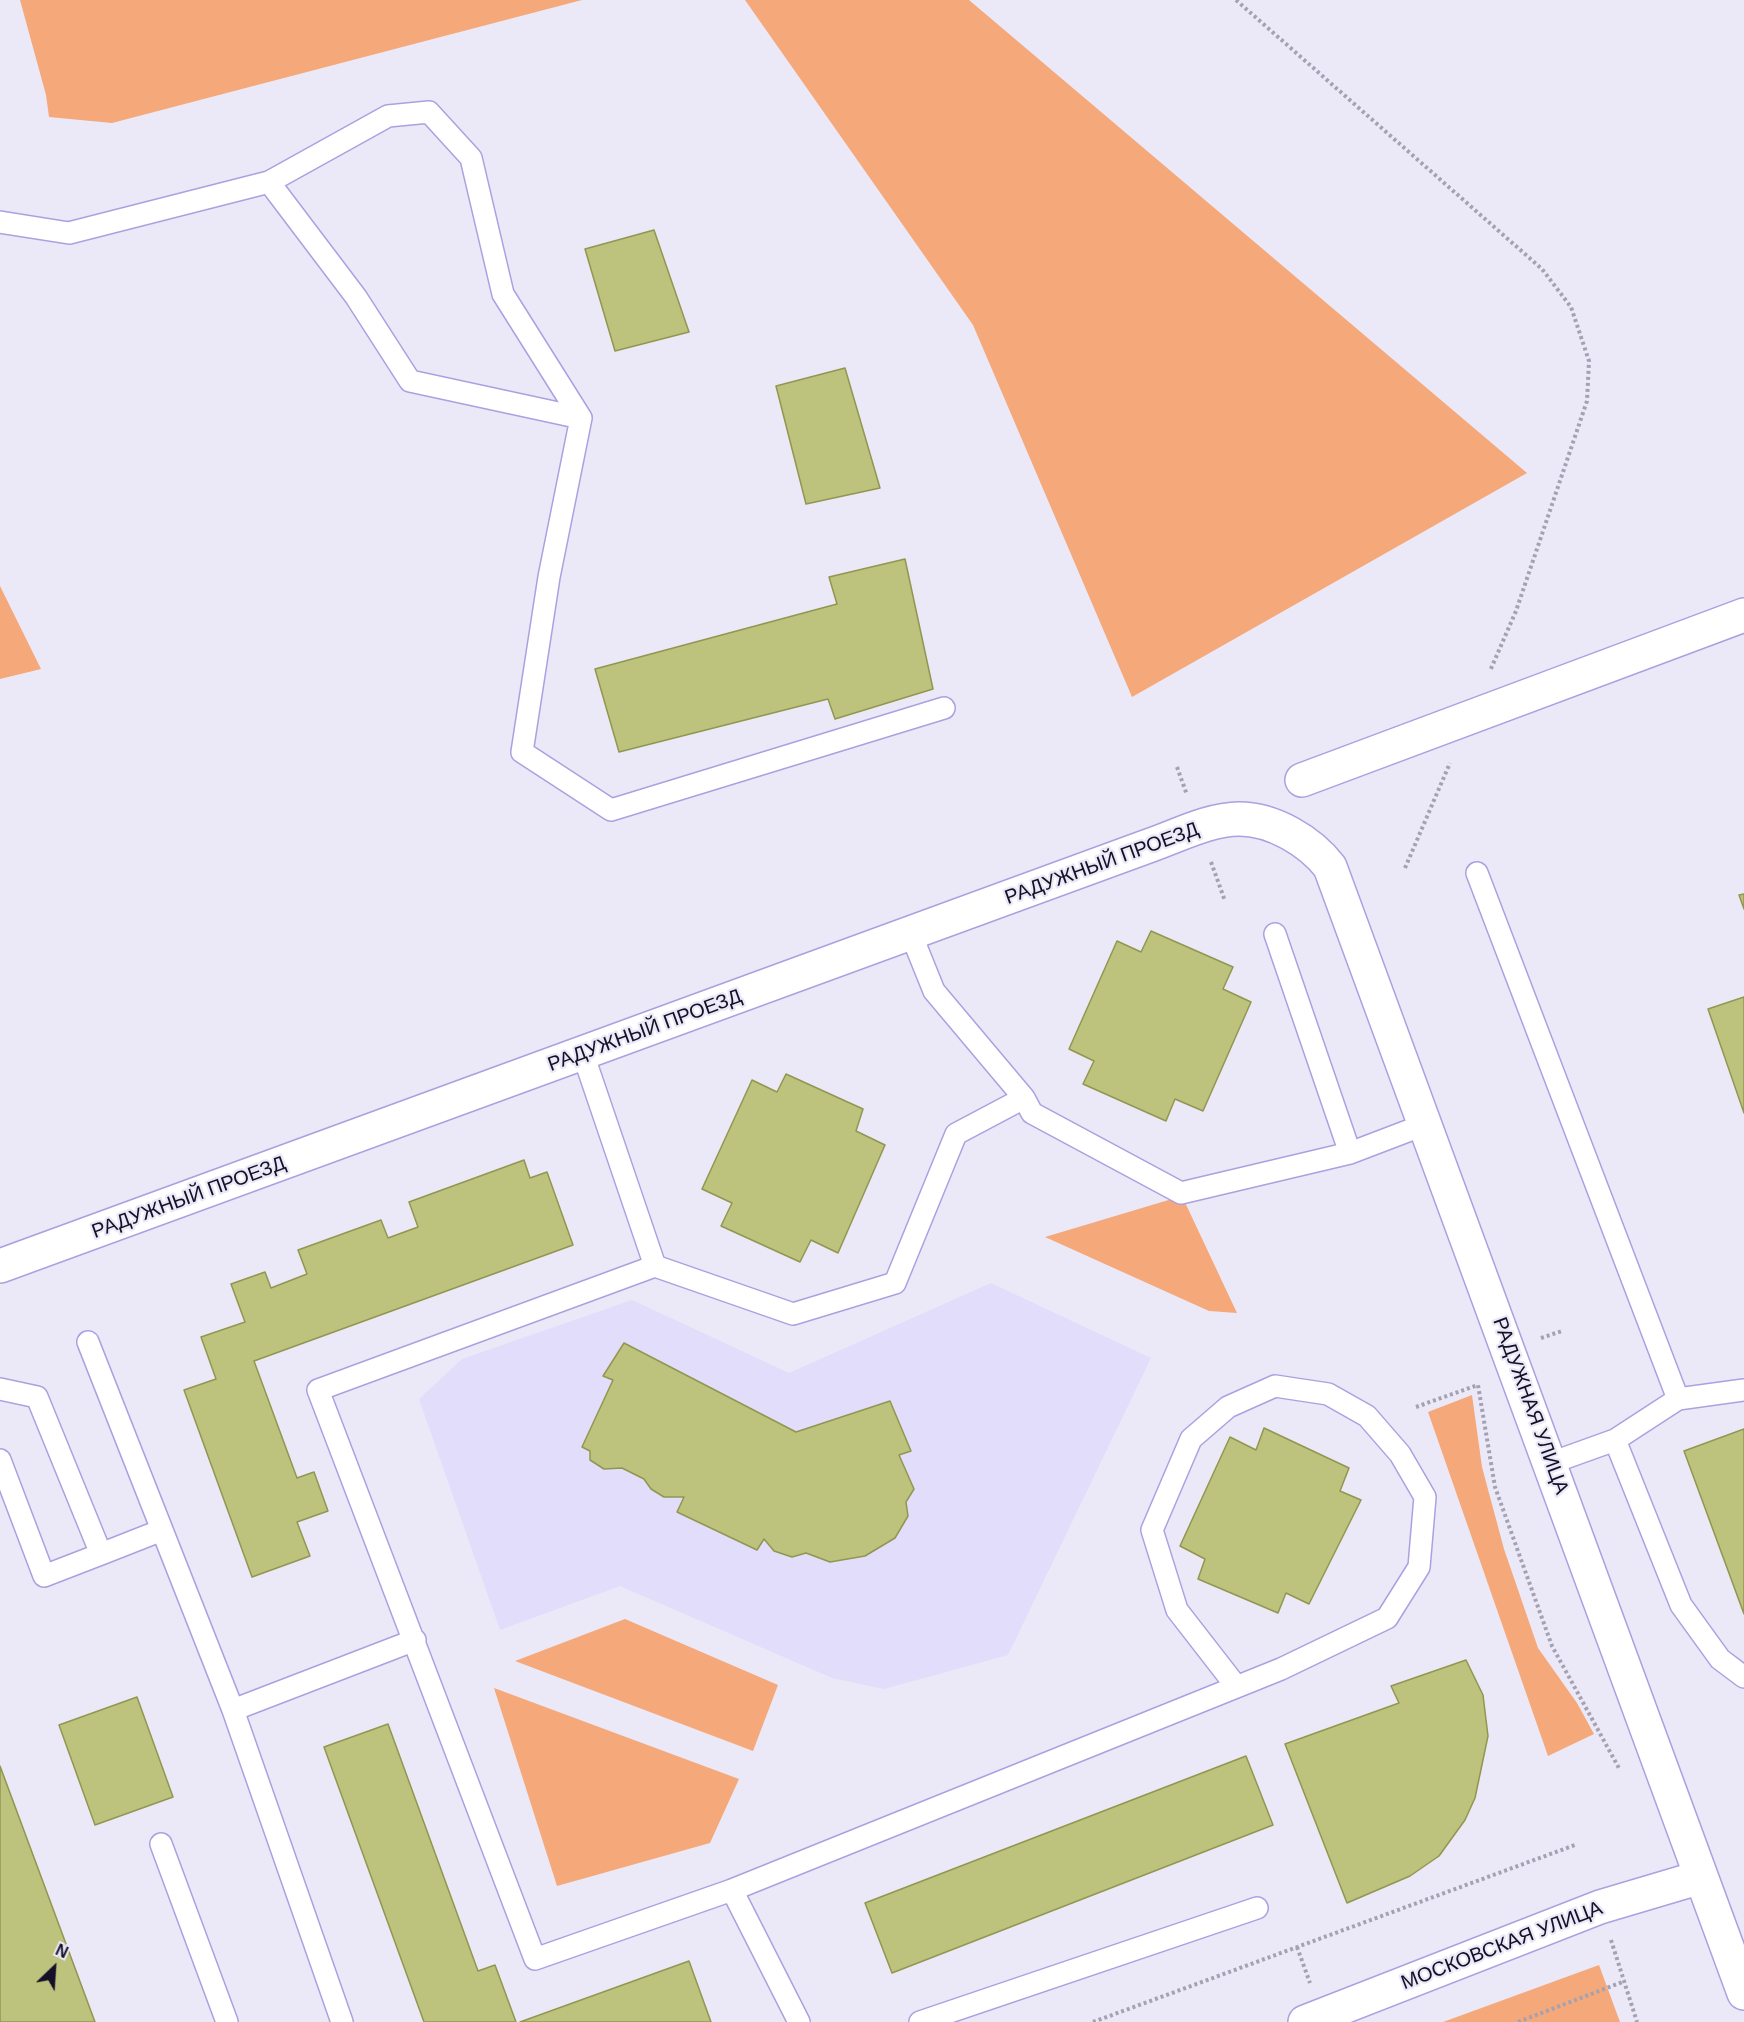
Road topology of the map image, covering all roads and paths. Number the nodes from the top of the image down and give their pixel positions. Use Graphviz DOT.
graph roads {
  1 [pos="1236,0"];
  2 [pos="269,182"];
  3 [pos="0,222"];
  4 [pos="581,418"];
  5 [pos="1744,615"];
  6 [pos="1488,676"];
  7 [pos="944,708"];
  8 [pos="1451,761"];
  9 [pos="1177,767"];
  10 [pos="1302,780"];
  11 [pos="1188,797"];
  12 [pos="1292,835"];
  13 [pos="1211,861"];
  14 [pos="1405,868"];
  15 [pos="1477,873"];
  16 [pos="1226,901"];
  17 [pos="911,934"];
  18 [pos="1275,934"];
  19 [pos="583,1054"];
  20 [pos="1024,1098"];
  21 [pos="1426,1124"];
  22 [pos="1350,1153"];
  23 [pos="0,1266"];
  24 [pos="655,1266"];
  25 [pos="1562,1331"];
  26 [pos="1540,1338"];
  27 [pos="88,1342"];
  28 [pos="0,1389"];
  29 [pos="1744,1390"];
  30 [pos="1678,1399"];
  31 [pos="1416,1407"];
  32 [pos="1615,1440"];
  33 [pos="0,1460"];
  34 [pos="1551,1463"];
  35 [pos="162,1530"];
  36 [pos="100,1554"];
  37 [pos="415,1640"];
  38 [pos="1744,1677"];
  39 [pos="1236,1686"];
  40 [pos="233,1710"];
  41 [pos="1626,1780"];
  42 [pos="161,1844"];
  43 [pos="1575,1845"];
  44 [pos="1701,1877"];
  45 [pos="732,1890"];
  46 [pos="1257,1908"];
  47 [pos="1609,1934"];
  48 [pos="1624,1981"];
  49 [pos="1744,1993"];
  50 [pos="227,2022"];
  51 [pos="342,2022"];
  52 [pos="799,2022"];
  53 [pos="920,2022"];
  54 [pos="1093,2022"];
  55 [pos="1305,2022"];
  56 [pos="1518,2022"];
  57 [pos="1637,2022"];
  1 -- 6 [label="path"];
  2 -- 3 [label="lane"];
  2 -- 4 [label="lane"];
  2 -- 4 [label="lane"];
  4 -- 7 [label="lane"];
  5 -- 10 [label="street"];
  8 -- 14 [label="path"];
  9 -- 11 [label="path"];
  12 -- 17 [label="street, РАДУЖНЫЙ ПРОЕЗД"];
  12 -- 21 [label="street, РАДУЖНАЯ УЛИЦА"];
  13 -- 16 [label="path"];
  15 -- 30 [label="lane"];
  17 -- 19 [label="street, РАДУЖНЫЙ ПРОЕЗД"];
  17 -- 20 [label="lane"];
  18 -- 22 [label="lane"];
  19 -- 23 [label="street, РАДУЖНЫЙ ПРОЕЗД"];
  19 -- 24 [label="lane"];
  20 -- 22 [label="lane"];
  20 -- 24 [label="lane"];
  21 -- 22 [label="lane"];
  21 -- 34 [label="street, РАДУЖНАЯ УЛИЦА"];
  24 -- 37 [label="lane"];
  25 -- 26 [label="path"];
  27 -- 35 [label="lane"];
  28 -- 36 [label="lane"];
  29 -- 30 [label="lane"];
  30 -- 32 [label="lane"];
  31 -- 41 [label="path"];
  32 -- 34 [label="lane"];
  32 -- 38 [label="lane"];
  33 -- 36 [label="lane"];
  34 -- 44 [label="street, РАДУЖНАЯ УЛИЦА"];
  35 -- 36 [label="lane"];
  35 -- 40 [label="lane"];
  37 -- 40 [label="lane"];
  37 -- 45 [label="lane"];
  39 -- 39 [label="lane"];
  39 -- 45 [label="lane"];
  40 -- 51 [label="lane"];
  42 -- 50 [label="lane"];
  43 -- 54 [label="path"];
  44 -- 49 [label="street, РАДУЖНАЯ УЛИЦА"];
  44 -- 55 [label="street, МОСКОВСКАЯ УЛИЦА"];
  45 -- 52 [label="lane"];
  46 -- 53 [label="lane"];
  47 -- 48 [label="path"];
  48 -- 56 [label="path"];
  48 -- 57 [label="path"];
}
